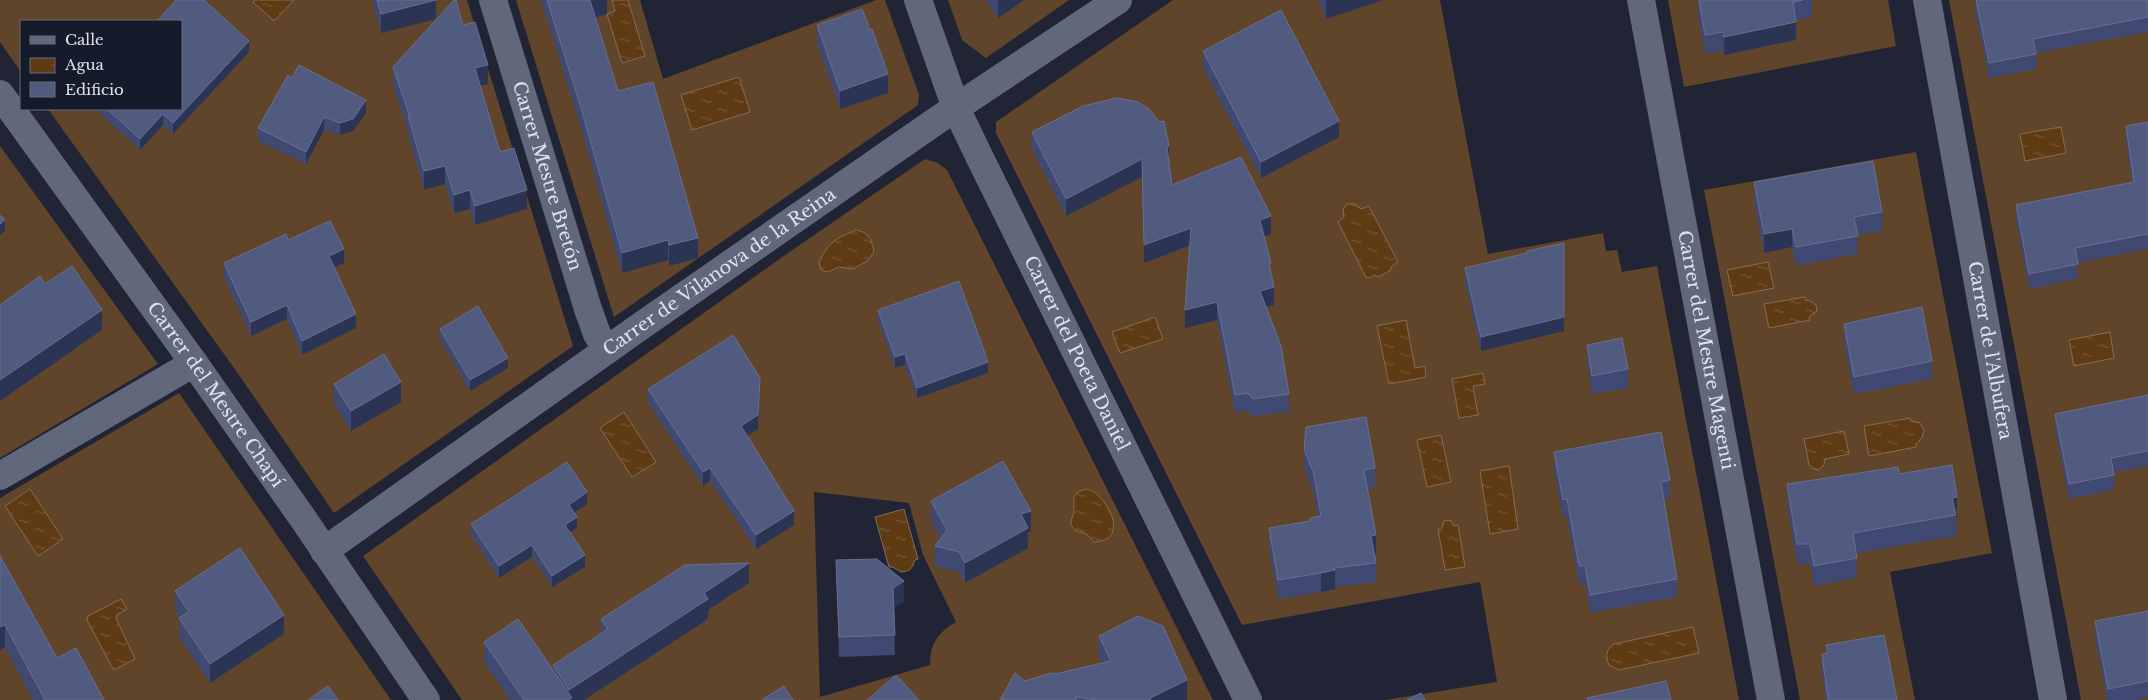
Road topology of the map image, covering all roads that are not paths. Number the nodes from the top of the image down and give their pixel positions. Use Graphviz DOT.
graph roads {
  1 [pos="493,0"];
  2 [pos="918,0"];
  3 [pos="1118,0"];
  4 [pos="1641,0"];
  5 [pos="1927,0"];
  6 [pos="0,94"];
  7 [pos="956,108"];
  8 [pos="606,350"];
  9 [pos="194,363"];
  10 [pos="0,476"];
  11 [pos="324,550"];
  12 [pos="426,700"];
  13 [pos="1248,700"];
  14 [pos="1771,700"];
  15 [pos="2053,700"];
  1 -- 8 [label="street, Carrer Mestre Bretón"];
  2 -- 7 [label="street, Carrer del Poeta Daniel"];
  3 -- 7 [label="street, Carrer de Vilanova de la Reina"];
  4 -- 14 [label="street, Carrer del Mestre Magenti"];
  5 -- 15 [label="street, Carrer de l'Albufera"];
  6 -- 9 [label="street, Carrer del Mestre Chapí"];
  7 -- 8 [label="street, Carrer de Vilanova de la Reina"];
  7 -- 13 [label="street, Carrer del Poeta Daniel"];
  8 -- 11 [label="street, Carrer de Vilanova de la Reina"];
  9 -- 10 [label="street"];
  9 -- 11 [label="street, Carrer del Mestre Chapí"];
  11 -- 12 [label="street, Carrer del Mestre Chapí"];
}
